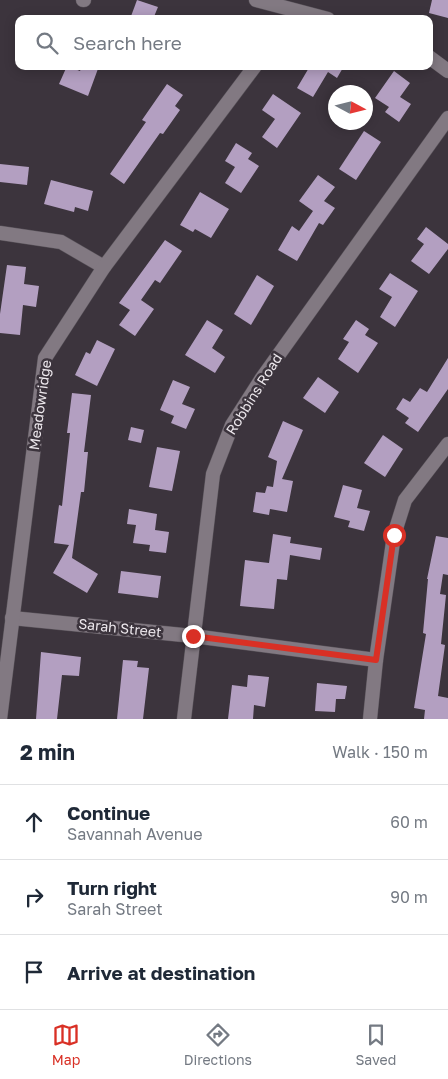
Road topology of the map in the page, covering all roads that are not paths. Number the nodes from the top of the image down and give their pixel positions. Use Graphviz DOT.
graph roads {
  1 [pos="256,0"];
  2 [pos="280,13"];
  3 [pos="296,15"];
  4 [pos="433,61"];
  5 [pos="252,70"];
  6 [pos="448,71"];
  7 [pos="448,118"];
  8 [pos="0,234"];
  9 [pos="104,267"];
  10 [pos="448,444"];
  11 [pos="12,618"];
  12 [pos="193,636"];
  13 [pos="376,660"];
  14 [pos="0,719"];
  15 [pos="184,719"];
  16 [pos="370,719"];
  1 -- 2 [label="street"];
  2 -- 3 [label="street"];
  4 -- 6 [label="street"];
  5 -- 9 [label="street, Meadowridge"];
  7 -- 12 [label="street, Robbins Road"];
  8 -- 9 [label="street"];
  9 -- 11 [label="street, Meadowridge"];
  10 -- 13 [label="street"];
  11 -- 12 [label="street, Sarah Street"];
  11 -- 14 [label="street, Meadowridge"];
  12 -- 13 [label="street, Sarah Street"];
  12 -- 15 [label="street, Robbins Road"];
  13 -- 16 [label="street"];
}
